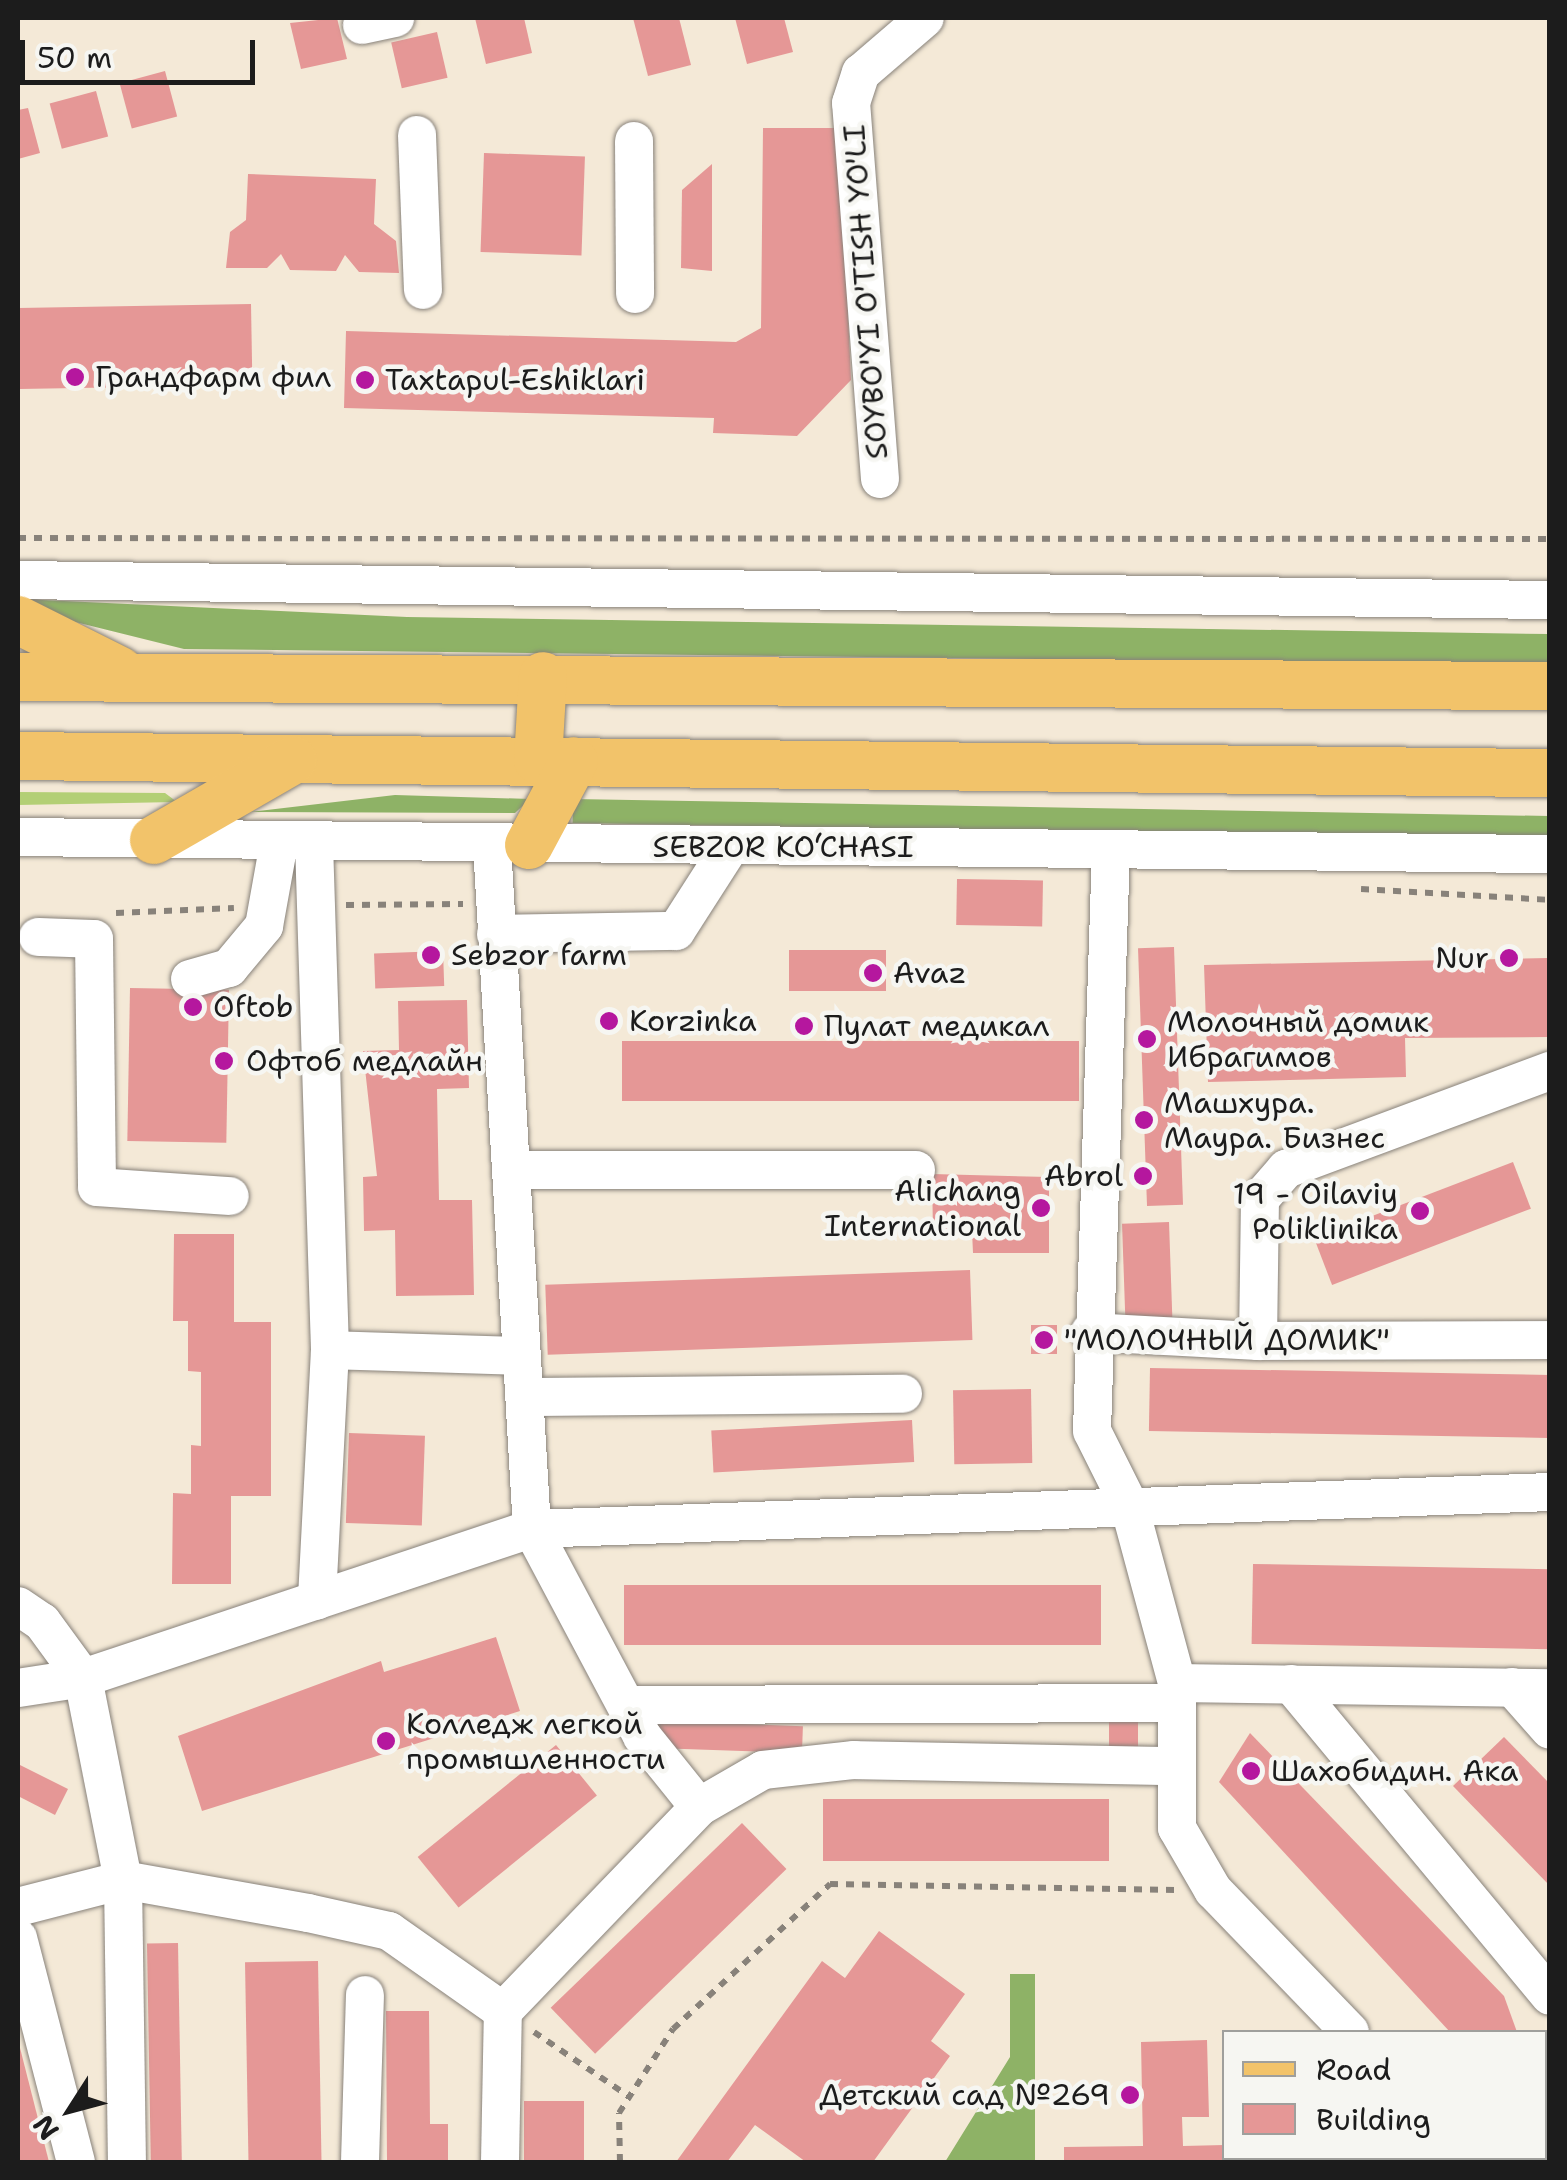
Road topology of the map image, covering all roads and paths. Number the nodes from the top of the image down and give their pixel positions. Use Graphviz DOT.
graph roads {
  1 [pos="924,18"];
  2 [pos="417,134"];
  3 [pos="634,140"];
  4 [pos="422,290"];
  5 [pos="635,294"];
  6 [pos="880,479"];
  7 [pos="18,538"];
  8 [pos="1550,539"];
  9 [pos="18,580"];
  10 [pos="1550,600"];
  11 [pos="18,620"];
  12 [pos="127,674"];
  13 [pos="543,676"];
  14 [pos="18,678"];
  15 [pos="1550,686"];
  16 [pos="18,756"];
  17 [pos="296,758"];
  18 [pos="556,760"];
  19 [pos="1550,772"];
  20 [pos="18,837"];
  21 [pos="154,840"];
  22 [pos="296,843"];
  23 [pos="510,845"];
  24 [pos="730,847"];
  25 [pos="1111,849"];
  26 [pos="1550,854"];
  27 [pos="1350,888"];
  28 [pos="1550,900"];
  29 [pos="320,906"];
  30 [pos="274,907"];
  31 [pos="97,913"];
  32 [pos="495,919"];
  33 [pos="38,937"];
  34 [pos="190,979"];
  35 [pos="1550,1072"];
  36 [pos="510,1170"];
  37 [pos="916,1170"];
  38 [pos="230,1196"];
  39 [pos="1090,1332"];
  40 [pos="1550,1340"];
  41 [pos="1258,1341"];
  42 [pos="330,1350"];
  43 [pos="522,1356"];
  44 [pos="903,1394"];
  45 [pos="525,1397"];
  46 [pos="1550,1492"];
  47 [pos="1130,1506"];
  48 [pos="532,1529"];
  49 [pos="317,1601"];
  50 [pos="18,1606"];
  51 [pos="82,1678"];
  52 [pos="1291,1684"];
  53 [pos="1512,1687"];
  54 [pos="18,1688"];
  55 [pos="1550,1688"];
  56 [pos="1176,1693"];
  57 [pos="631,1704"];
  58 [pos="1550,1730"];
  59 [pos="1170,1766"];
  60 [pos="699,1808"];
  61 [pos="122,1880"];
  62 [pos="1213,1890"];
  63 [pos="18,1906"];
  64 [pos="18,1938"];
  65 [pos="365,1995"];
  66 [pos="1550,1996"];
  67 [pos="502,2010"];
  68 [pos="1348,2030"];
  69 [pos="628,2096"];
  70 [pos="76,2162"];
  71 [pos="128,2162"];
  72 [pos="360,2162"];
  73 [pos="500,2162"];
  74 [pos="620,2162"];
  1 -- 6 [label="street, SOYBO'YI O'TISH YO'LI"];
  2 -- 4 [label="street"];
  3 -- 5 [label="street"];
  7 -- 8 [label="path"];
  9 -- 10 [label="street"];
  11 -- 12 [label="main road"];
  12 -- 13 [label="main road"];
  12 -- 14 [label="main road"];
  13 -- 15 [label="main road"];
  13 -- 18 [label="main road"];
  16 -- 17 [label="main road"];
  17 -- 18 [label="main road"];
  17 -- 21 [label="main road"];
  18 -- 19 [label="main road"];
  18 -- 23 [label="main road"];
  20 -- 21 [label="street, SEBZOR KO‘CHASI"];
  21 -- 22 [label="street, SEBZOR KO‘CHASI"];
  22 -- 23 [label="street, SEBZOR KO‘CHASI"];
  22 -- 29 [label="street"];
  22 -- 30 [label="street"];
  23 -- 24 [label="street, SEBZOR KO‘CHASI"];
  23 -- 32 [label="street"];
  24 -- 25 [label="street, SEBZOR KO‘CHASI"];
  24 -- 32 [label="street"];
  25 -- 26 [label="street, SEBZOR KO‘CHASI"];
  25 -- 39 [label="street"];
  27 -- 28 [label="path"];
  29 -- 32 [label="path"];
  29 -- 42 [label="street"];
  30 -- 31 [label="path"];
  30 -- 34 [label="street"];
  32 -- 36 [label="street"];
  33 -- 38 [label="street"];
  35 -- 41 [label="street"];
  36 -- 37 [label="street"];
  36 -- 43 [label="street"];
  39 -- 41 [label="street"];
  39 -- 47 [label="street"];
  40 -- 41 [label="street"];
  42 -- 43 [label="street"];
  42 -- 49 [label="street"];
  43 -- 45 [label="street"];
  44 -- 45 [label="street"];
  45 -- 48 [label="street"];
  46 -- 47 [label="street"];
  47 -- 48 [label="street"];
  47 -- 56 [label="street"];
  48 -- 49 [label="street"];
  48 -- 57 [label="street"];
  49 -- 51 [label="street"];
  50 -- 51 [label="street"];
  51 -- 54 [label="street"];
  51 -- 61 [label="street"];
  52 -- 53 [label="street"];
  52 -- 56 [label="street"];
  52 -- 66 [label="street"];
  53 -- 55 [label="street"];
  53 -- 58 [label="street"];
  56 -- 57 [label="street"];
  56 -- 59 [label="street"];
  57 -- 60 [label="street"];
  59 -- 60 [label="street"];
  59 -- 62 [label="street"];
  60 -- 67 [label="street"];
  61 -- 63 [label="street"];
  61 -- 67 [label="street"];
  61 -- 71 [label="street"];
  62 -- 68 [label="street"];
  62 -- 69 [label="path"];
  64 -- 70 [label="street"];
  65 -- 72 [label="street"];
  67 -- 69 [label="path"];
  67 -- 73 [label="street"];
  69 -- 74 [label="path"];
}
